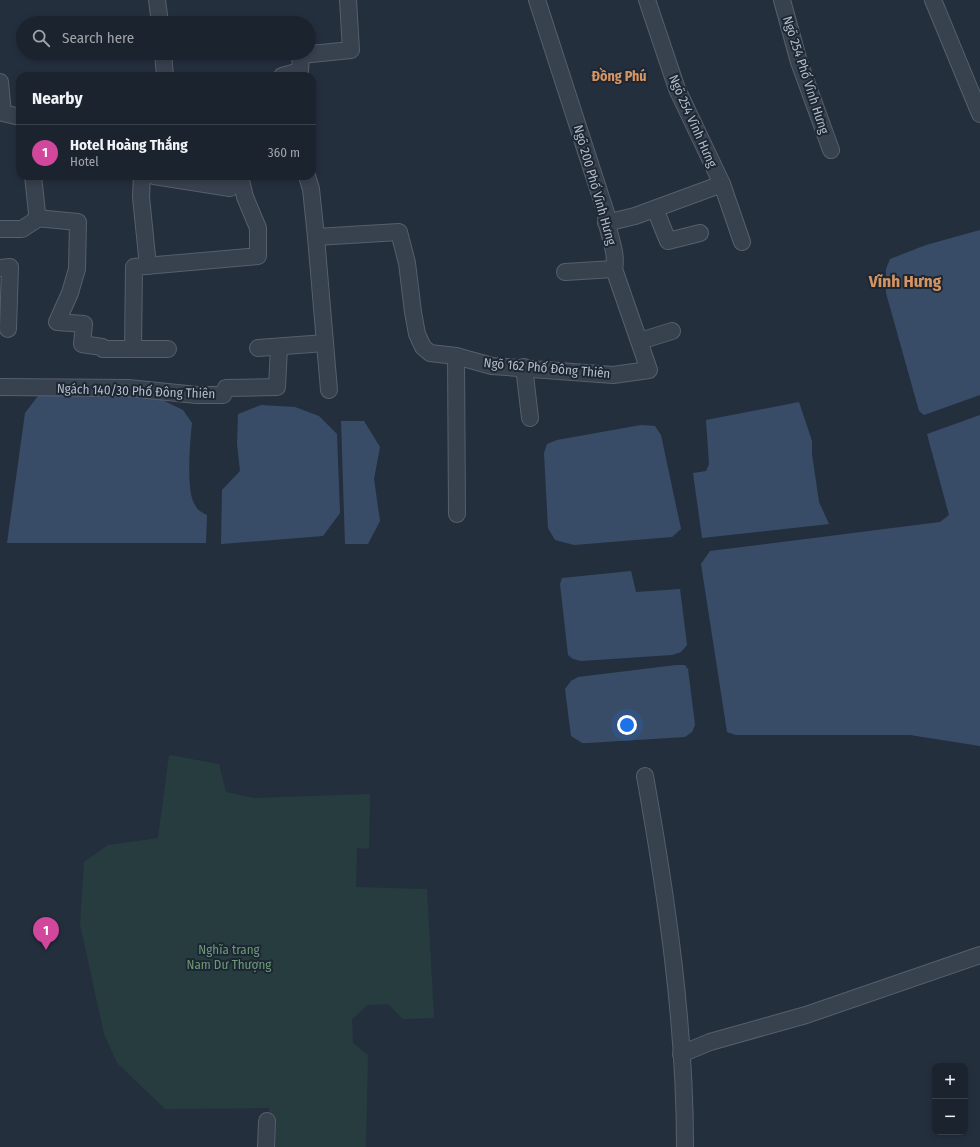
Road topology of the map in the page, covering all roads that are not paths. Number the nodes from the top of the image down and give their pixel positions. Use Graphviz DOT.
graph roads {
  1 [pos="157,0"];
  2 [pos="348,0"];
  3 [pos="537,0"];
  4 [pos="647,0"];
  5 [pos="782,0"];
  6 [pos="933,0"];
  7 [pos="159,16"];
  8 [pos="316,54"];
  9 [pos="164,60"];
  10 [pos="301,60"];
  11 [pos="165,72"];
  12 [pos="296,72"];
  13 [pos="0,82"];
  14 [pos="980,114"];
  15 [pos="16,115"];
  16 [pos="831,150"];
  17 [pos="32,180"];
  18 [pos="142,180"];
  19 [pos="179,180"];
  20 [pos="241,180"];
  21 [pos="308,180"];
  22 [pos="722,184"];
  23 [pos="230,188"];
  24 [pos="655,208"];
  25 [pos="36,218"];
  26 [pos="606,223"];
  27 [pos="0,230"];
  28 [pos="700,233"];
  29 [pos="316,237"];
  30 [pos="742,242"];
  31 [pos="148,266"];
  32 [pos="0,268"];
  33 [pos="614,269"];
  34 [pos="565,272"];
  35 [pos="8,329"];
  36 [pos="672,331"];
  37 [pos="640,340"];
  38 [pos="325,343"];
  39 [pos="279,347"];
  40 [pos="133,348"];
  41 [pos="258,348"];
  42 [pos="168,349"];
  43 [pos="456,356"];
  44 [pos="524,367"];
  45 [pos="649,370"];
  46 [pos="0,387"];
  47 [pos="329,390"];
  48 [pos="530,418"];
  49 [pos="457,514"];
  50 [pos="645,776"];
  51 [pos="980,955"];
  52 [pos="681,1054"];
  53 [pos="267,1121"];
  54 [pos="266,1147"];
  55 [pos="685,1147"];
  1 -- 7 [label="street"];
  2 -- 8 [label="street"];
  3 -- 26 [label="street, Ngõ 200 Phố Vĩnh Hưng"];
  4 -- 22 [label="street, Ngõ 254 Vĩnh Hưng"];
  5 -- 16 [label="street, Ngõ 254 Phố Vĩnh Hưng"];
  6 -- 14 [label="street"];
  9 -- 11 [label="street"];
  10 -- 12 [label="street"];
  13 -- 15 [label="street"];
  17 -- 25 [label="street"];
  18 -- 31 [label="street"];
  19 -- 23 [label="street"];
  20 -- 31 [label="street"];
  21 -- 29 [label="street"];
  22 -- 24 [label="street"];
  22 -- 30 [label="street, Ngõ 254 Vĩnh Hưng"];
  24 -- 26 [label="street"];
  24 -- 28 [label="street"];
  25 -- 27 [label="street"];
  25 -- 40 [label="street"];
  26 -- 33 [label="street, Ngõ 200 Phố Vĩnh Hưng"];
  29 -- 38 [label="street"];
  29 -- 43 [label="street, Ngõ 162 Phố Đông Thiên"];
  31 -- 40 [label="street"];
  32 -- 35 [label="street"];
  33 -- 34 [label="street"];
  33 -- 37 [label="street, Ngõ 200 Phố Vĩnh Hưng"];
  36 -- 37 [label="street"];
  37 -- 45 [label="street, Ngõ 200 Phố Vĩnh Hưng"];
  38 -- 39 [label="street"];
  38 -- 47 [label="street"];
  39 -- 41 [label="street"];
  39 -- 46 [label="street, Ngách 140/30 Phố Đông Thiên"];
  40 -- 42 [label="street"];
  43 -- 44 [label="street, Ngõ 162 Phố Đông Thiên"];
  43 -- 49 [label="street"];
  44 -- 45 [label="street, Ngõ 162 Phố Đông Thiên"];
  44 -- 48 [label="street"];
  50 -- 52 [label="street"];
  51 -- 52 [label="street"];
  52 -- 55 [label="street"];
  53 -- 54 [label="street"];
}
